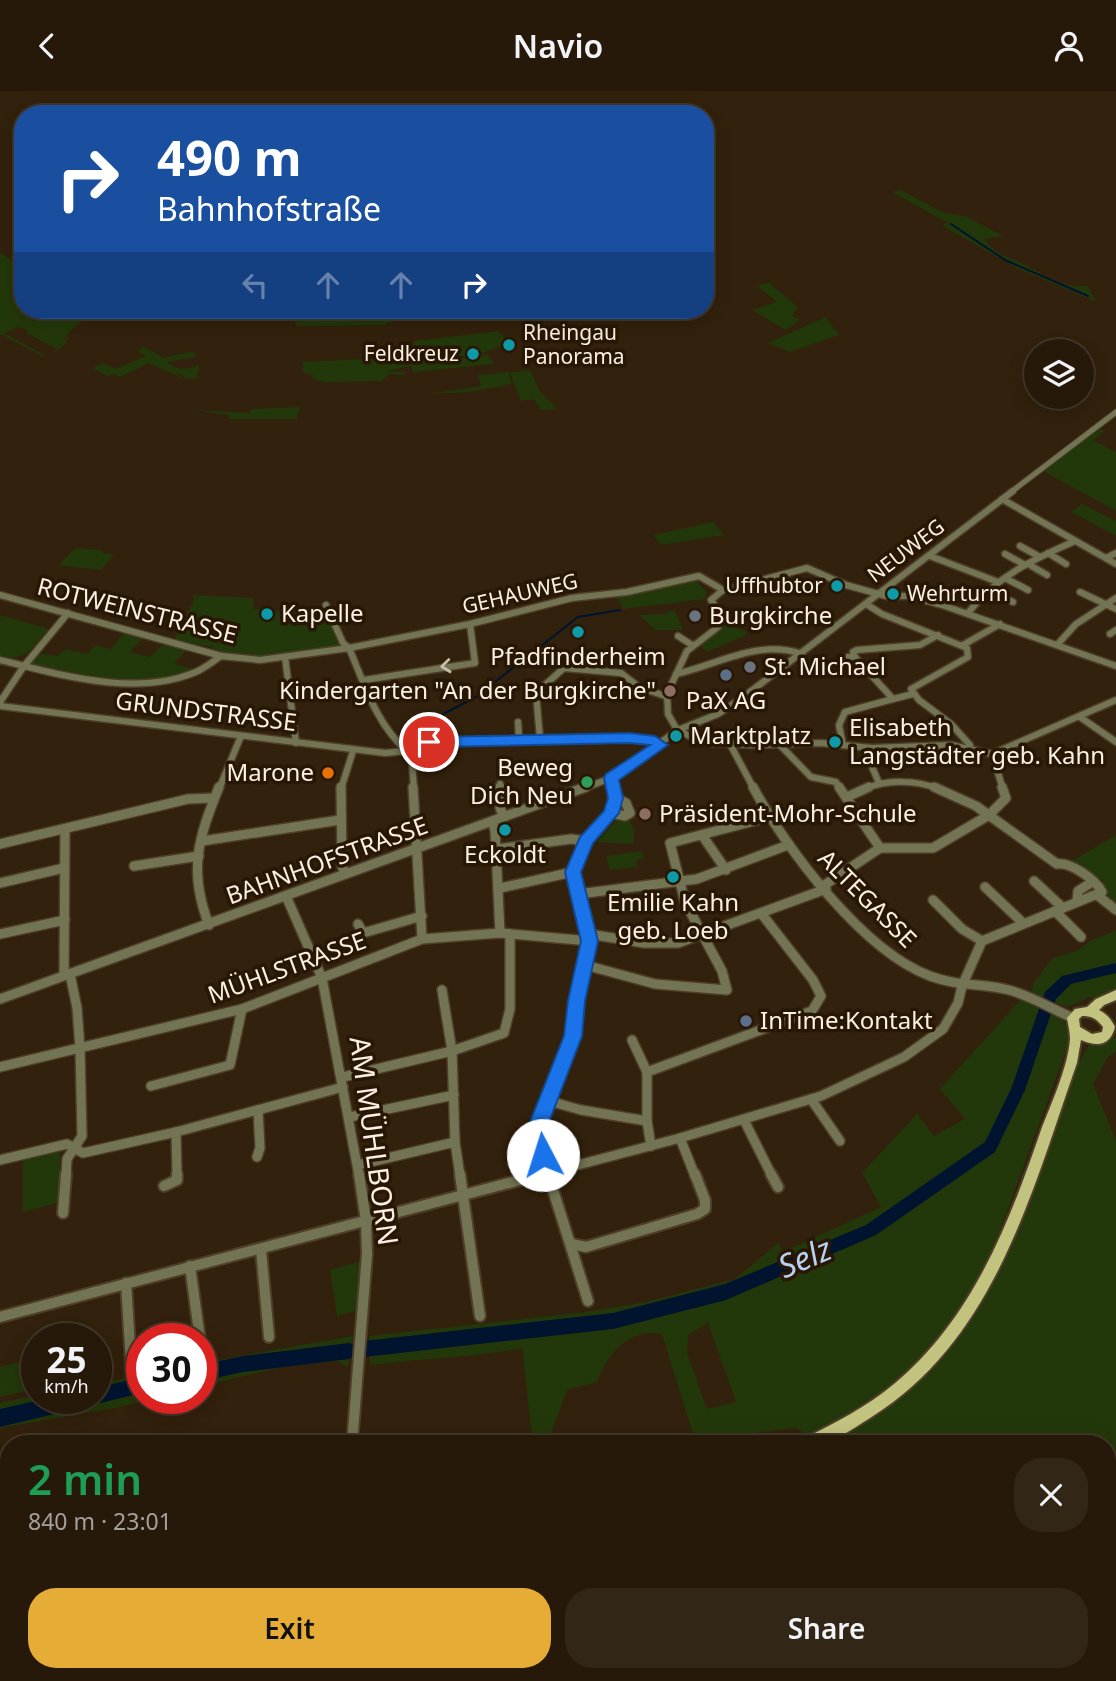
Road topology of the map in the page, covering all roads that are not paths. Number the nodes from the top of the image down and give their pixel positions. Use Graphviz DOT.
graph roads {
  1 [pos="1116,412"];
  2 [pos="1002,499"];
  3 [pos="1075,541"];
  4 [pos="1020,546"];
  5 [pos="1048,553"];
  6 [pos="1116,553"];
  7 [pos="1005,554"];
  8 [pos="930,556"];
  9 [pos="1040,557"];
  10 [pos="1105,558"];
  11 [pos="1066,564"];
  12 [pos="1116,564"];
  13 [pos="1027,565"];
  14 [pos="1047,575"];
  15 [pos="1005,578"];
  16 [pos="998,582"];
  17 [pos="723,590"];
  18 [pos="987,590"];
  19 [pos="1028,590"];
  20 [pos="883,591"];
  21 [pos="1080,591"];
  22 [pos="0,595"];
  23 [pos="1116,598"];
  24 [pos="1013,602"];
  25 [pos="866,604"];
  26 [pos="1106,604"];
  27 [pos="326,605"];
  28 [pos="1116,610"];
  29 [pos="68,613"];
  30 [pos="968,613"];
  31 [pos="470,624"];
  32 [pos="1000,624"];
  33 [pos="938,635"];
  34 [pos="678,636"];
  35 [pos="692,645"];
  36 [pos="963,645"];
  37 [pos="1058,645"];
  38 [pos="349,647"];
  39 [pos="802,654"];
  40 [pos="221,656"];
  41 [pos="285,657"];
  42 [pos="0,660"];
  43 [pos="24,666"];
  44 [pos="1116,666"];
  45 [pos="676,674"];
  46 [pos="364,680"];
  47 [pos="667,687"];
  48 [pos="652,691"];
  49 [pos="913,694"];
  50 [pos="665,696"];
  51 [pos="893,699"];
  52 [pos="1116,700"];
  53 [pos="0,704"];
  54 [pos="1080,717"];
  55 [pos="518,722"];
  56 [pos="678,730"];
  57 [pos="241,736"];
  58 [pos="540,739"];
  59 [pos="519,741"];
  60 [pos="1116,742"];
  61 [pos="296,743"];
  62 [pos="779,744"];
  63 [pos="660,745"];
  64 [pos="843,745"];
  65 [pos="970,745"];
  66 [pos="731,746"];
  67 [pos="864,748"];
  68 [pos="353,751"];
  69 [pos="407,751"];
  70 [pos="992,754"];
  71 [pos="611,778"];
  72 [pos="879,783"];
  73 [pos="500,784"];
  74 [pos="847,797"];
  75 [pos="214,798"];
  76 [pos="616,798"];
  77 [pos="611,813"];
  78 [pos="989,814"];
  79 [pos="504,817"];
  80 [pos="769,817"];
  81 [pos="340,820"];
  82 [pos="492,822"];
  83 [pos="65,829"];
  84 [pos="702,835"];
  85 [pos="202,841"];
  86 [pos="586,841"];
  87 [pos="0,844"];
  88 [pos="788,845"];
  89 [pos="418,847"];
  90 [pos="880,848"];
  91 [pos="497,849"];
  92 [pos="199,856"];
  93 [pos="134,866"];
  94 [pos="64,868"];
  95 [pos="726,870"];
  96 [pos="573,872"];
  97 [pos="345,874"];
  98 [pos="1034,881"];
  99 [pos="677,882"];
  100 [pos="1092,882"];
  101 [pos="0,883"];
  102 [pos="985,887"];
  103 [pos="500,888"];
  104 [pos="824,888"];
  105 [pos="578,894"];
  106 [pos="1097,895"];
  107 [pos="286,896"];
  108 [pos="933,900"];
  109 [pos="1077,901"];
  110 [pos="1059,909"];
  111 [pos="1116,910"];
  112 [pos="761,913"];
  113 [pos="422,916"];
  114 [pos="65,921"];
  115 [pos="1023,923"];
  116 [pos="358,924"];
  117 [pos="209,925"];
  118 [pos="505,933"];
  119 [pos="0,934"];
  120 [pos="589,937"];
  121 [pos="701,937"];
  122 [pos="1081,937"];
  123 [pos="422,939"];
  124 [pos="982,941"];
  125 [pos="585,965"];
  126 [pos="67,975"];
  127 [pos="322,978"];
  128 [pos="962,986"];
  129 [pos="442,990"];
  130 [pos="1116,997"];
  131 [pos="0,999"];
  132 [pos="242,1009"];
  133 [pos="1090,1011"];
  134 [pos="1073,1018"];
  135 [pos="1110,1028"];
  136 [pos="1077,1031"];
  137 [pos="1088,1039"];
  138 [pos="632,1040"];
  139 [pos="80,1048"];
  140 [pos="452,1051"];
  141 [pos="1071,1063"];
  142 [pos="0,1067"];
  143 [pos="647,1072"];
  144 [pos="343,1082"];
  145 [pos="151,1086"];
  146 [pos="454,1095"];
  147 [pos="811,1099"];
  148 [pos="549,1101"];
  149 [pos="258,1110"];
  150 [pos="350,1117"];
  151 [pos="744,1120"];
  152 [pos="647,1121"];
  153 [pos="176,1132"];
  154 [pos="680,1138"];
  155 [pos="840,1141"];
  156 [pos="455,1142"];
  157 [pos="651,1146"];
  158 [pos="75,1148"];
  159 [pos="257,1157"];
  160 [pos="0,1160"];
  161 [pos="358,1165"];
  162 [pos="548,1173"];
  163 [pos="164,1186"];
  164 [pos="778,1187"];
  165 [pos="464,1195"];
  166 [pos="63,1213"];
  167 [pos="366,1221"];
  168 [pos="572,1244"];
  169 [pos="261,1250"];
  170 [pos="190,1266"];
  171 [pos="126,1283"];
  172 [pos="588,1301"];
  173 [pos="480,1316"];
  174 [pos="0,1317"];
  175 [pos="129,1323"];
  176 [pos="198,1323"];
  177 [pos="269,1337"];
  178 [pos="353,1435"];
  179 [pos="825,1435"];
  1 -- 2 [label="street, NEUWEG"];
  2 -- 3 [label="street"];
  2 -- 8 [label="street, NEUWEG"];
  3 -- 5 [label="street"];
  3 -- 10 [label="street"];
  4 -- 9 [label="street"];
  5 -- 9 [label="street"];
  5 -- 11 [label="street"];
  6 -- 10 [label="street"];
  7 -- 13 [label="street"];
  8 -- 16 [label="street"];
  8 -- 20 [label="street, NEUWEG"];
  9 -- 13 [label="street"];
  10 -- 12 [label="street"];
  13 -- 14 [label="street"];
  13 -- 15 [label="street"];
  15 -- 16 [label="street"];
  15 -- 19 [label="street"];
  16 -- 18 [label="street"];
  17 -- 20 [label="street"];
  17 -- 31 [label="street, GEHAUWEG"];
  17 -- 35 [label="street"];
  18 -- 24 [label="street"];
  18 -- 30 [label="street"];
  20 -- 25 [label="street, NEUWEG"];
  20 -- 30 [label="street"];
  21 -- 26 [label="street"];
  22 -- 29 [label="street, ROTWEINSTRASSE"];
  23 -- 26 [label="street"];
  25 -- 33 [label="street"];
  25 -- 39 [label="street, NEUWEG"];
  26 -- 28 [label="street"];
  26 -- 37 [label="street"];
  27 -- 38 [label="street"];
  29 -- 40 [label="street, ROTWEINSTRASSE"];
  29 -- 43 [label="street"];
  30 -- 32 [label="street"];
  31 -- 38 [label="street, GEHAUWEG"];
  31 -- 46 [label="street, one-way"];
  32 -- 36 [label="street"];
  32 -- 37 [label="street"];
  33 -- 36 [label="street"];
  33 -- 51 [label="street"];
  34 -- 35 [label="street"];
  35 -- 45 [label="street"];
  36 -- 49 [label="street"];
  37 -- 44 [label="street"];
  38 -- 41 [label="street, ROTWEINSTRASSE"];
  38 -- 46 [label="street"];
  39 -- 45 [label="street"];
  39 -- 56 [label="street, NEUWEG"];
  40 -- 41 [label="street, ROTWEINSTRASSE"];
  40 -- 43 [label="street"];
  41 -- 61 [label="street"];
  42 -- 43 [label="street"];
  43 -- 53 [label="street"];
  45 -- 47 [label="street"];
  46 -- 69 [label="street"];
  47 -- 48 [label="street"];
  47 -- 50 [label="street"];
  48 -- 50 [label="street"];
  48 -- 58 [label="street"];
  49 -- 51 [label="street"];
  49 -- 65 [label="street"];
  50 -- 56 [label="street"];
  51 -- 64 [label="street"];
  52 -- 54 [label="street"];
  53 -- 57 [label="street, GRUNDSTRASSE"];
  54 -- 60 [label="street"];
  54 -- 70 [label="street"];
  55 -- 59 [label="street"];
  56 -- 63 [label="street"];
  56 -- 66 [label="street"];
  57 -- 61 [label="street, GRUNDSTRASSE"];
  57 -- 75 [label="street"];
  58 -- 59 [label="street, GRUNDSTRASSE"];
  58 -- 63 [label="street, GRUNDSTRASSE"];
  59 -- 69 [label="street, GRUNDSTRASSE"];
  61 -- 68 [label="street, GRUNDSTRASSE"];
  62 -- 64 [label="street"];
  62 -- 66 [label="street"];
  62 -- 74 [label="street"];
  63 -- 71 [label="street, BAHNHOFSTRASSE"];
  64 -- 67 [label="street"];
  65 -- 67 [label="street"];
  65 -- 70 [label="street"];
  66 -- 80 [label="street, ALTEGASSE"];
  67 -- 72 [label="street"];
  68 -- 69 [label="street, GRUNDSTRASSE"];
  68 -- 81 [label="street"];
  69 -- 89 [label="street"];
  70 -- 78 [label="street"];
  71 -- 76 [label="street"];
  71 -- 79 [label="street, BAHNHOFSTRASSE"];
  72 -- 74 [label="street"];
  72 -- 78 [label="street"];
  73 -- 79 [label="street"];
  74 -- 90 [label="street"];
  75 -- 83 [label="street"];
  75 -- 85 [label="street"];
  76 -- 77 [label="street"];
  76 -- 77 [label="street"];
  77 -- 86 [label="street"];
  78 -- 90 [label="street"];
  78 -- 100 [label="street"];
  79 -- 82 [label="street, BAHNHOFSTRASSE"];
  80 -- 84 [label="street"];
  80 -- 88 [label="street, ALTEGASSE"];
  81 -- 85 [label="street"];
  81 -- 97 [label="street"];
  82 -- 89 [label="street, BAHNHOFSTRASSE"];
  82 -- 91 [label="street"];
  83 -- 87 [label="street"];
  83 -- 94 [label="street"];
  84 -- 95 [label="street"];
  84 -- 99 [label="street"];
  85 -- 92 [label="street"];
  86 -- 91 [label="street"];
  86 -- 96 [label="street"];
  88 -- 95 [label="street"];
  88 -- 104 [label="street, ALTEGASSE"];
  89 -- 97 [label="street, BAHNHOFSTRASSE"];
  89 -- 113 [label="street"];
  90 -- 104 [label="street, MÜHLSTRASSE"];
  91 -- 103 [label="street"];
  92 -- 93 [label="street"];
  92 -- 117 [label="street"];
  94 -- 101 [label="street"];
  94 -- 114 [label="street"];
  95 -- 99 [label="street"];
  96 -- 103 [label="street"];
  96 -- 105 [label="street"];
  97 -- 107 [label="street, BAHNHOFSTRASSE"];
  98 -- 110 [label="street"];
  99 -- 105 [label="street"];
  99 -- 121 [label="street"];
  100 -- 106 [label="street"];
  100 -- 109 [label="street"];
  102 -- 115 [label="street"];
  103 -- 118 [label="street"];
  104 -- 112 [label="street, MÜHLSTRASSE"];
  104 -- 128 [label="street, ALTEGASSE"];
  105 -- 120 [label="street"];
  106 -- 109 [label="street"];
  106 -- 111 [label="street"];
  107 -- 117 [label="street, BAHNHOFSTRASSE"];
  107 -- 127 [label="street, AM MÜHLBORN"];
  108 -- 124 [label="street"];
  109 -- 110 [label="street"];
  110 -- 115 [label="street"];
  110 -- 122 [label="street"];
  112 -- 121 [label="street, MÜHLSTRASSE"];
  112 -- 143 [label="street"];
  113 -- 116 [label="street"];
  113 -- 123 [label="street"];
  114 -- 119 [label="street"];
  114 -- 126 [label="street"];
  115 -- 124 [label="street"];
  117 -- 126 [label="street, BAHNHOFSTRASSE"];
  118 -- 120 [label="street, MÜHLSTRASSE"];
  118 -- 123 [label="street, MÜHLSTRASSE"];
  118 -- 140 [label="street"];
  120 -- 121 [label="street, MÜHLSTRASSE"];
  120 -- 125 [label="street"];
  121 -- 125 [label="street"];
  123 -- 127 [label="street, MÜHLSTRASSE"];
  124 -- 128 [label="street"];
  125 -- 148 [label="street"];
  126 -- 131 [label="street, BAHNHOFSTRASSE"];
  126 -- 139 [label="street"];
  127 -- 132 [label="street, MÜHLSTRASSE"];
  127 -- 144 [label="street, AM MÜHLBORN"];
  128 -- 134 [label="street, ALTEGASSE"];
  128 -- 147 [label="street"];
  129 -- 140 [label="street"];
  130 -- 133 [label="main road"];
  130 -- 135 [label="main road"];
  132 -- 139 [label="street, MÜHLSTRASSE"];
  132 -- 145 [label="street"];
  133 -- 134 [label="main road"];
  133 -- 135 [label="main road"];
  134 -- 136 [label="main road"];
  135 -- 137 [label="main road"];
  136 -- 137 [label="main road"];
  136 -- 141 [label="main road"];
  137 -- 141 [label="main road"];
  138 -- 143 [label="street"];
  139 -- 142 [label="street, MÜHLSTRASSE"];
  139 -- 158 [label="street"];
  140 -- 144 [label="street"];
  140 -- 146 [label="street"];
  141 -- 179 [label="main road"];
  143 -- 152 [label="street"];
  144 -- 149 [label="street"];
  144 -- 150 [label="street, AM MÜHLBORN"];
  146 -- 150 [label="street"];
  146 -- 156 [label="street"];
  147 -- 151 [label="street"];
  147 -- 155 [label="street"];
  148 -- 152 [label="street"];
  148 -- 162 [label="street"];
  149 -- 153 [label="street"];
  149 -- 159 [label="street"];
  150 -- 161 [label="street, AM MÜHLBORN"];
  151 -- 154 [label="street"];
  151 -- 164 [label="street"];
  152 -- 157 [label="street"];
  153 -- 158 [label="street"];
  153 -- 163 [label="street"];
  154 -- 157 [label="street"];
  154 -- 168 [label="street"];
  156 -- 161 [label="street"];
  156 -- 165 [label="street"];
  157 -- 162 [label="street"];
  158 -- 160 [label="street"];
  158 -- 166 [label="street"];
  161 -- 167 [label="street, AM MÜHLBORN"];
  162 -- 165 [label="street"];
  162 -- 168 [label="street"];
  165 -- 167 [label="street"];
  165 -- 173 [label="street"];
  167 -- 169 [label="street"];
  167 -- 178 [label="street, AM MÜHLBORN"];
  168 -- 172 [label="street"];
  169 -- 170 [label="street"];
  169 -- 177 [label="street"];
  170 -- 171 [label="street"];
  170 -- 176 [label="street"];
  171 -- 174 [label="street"];
  171 -- 175 [label="street"];
}
